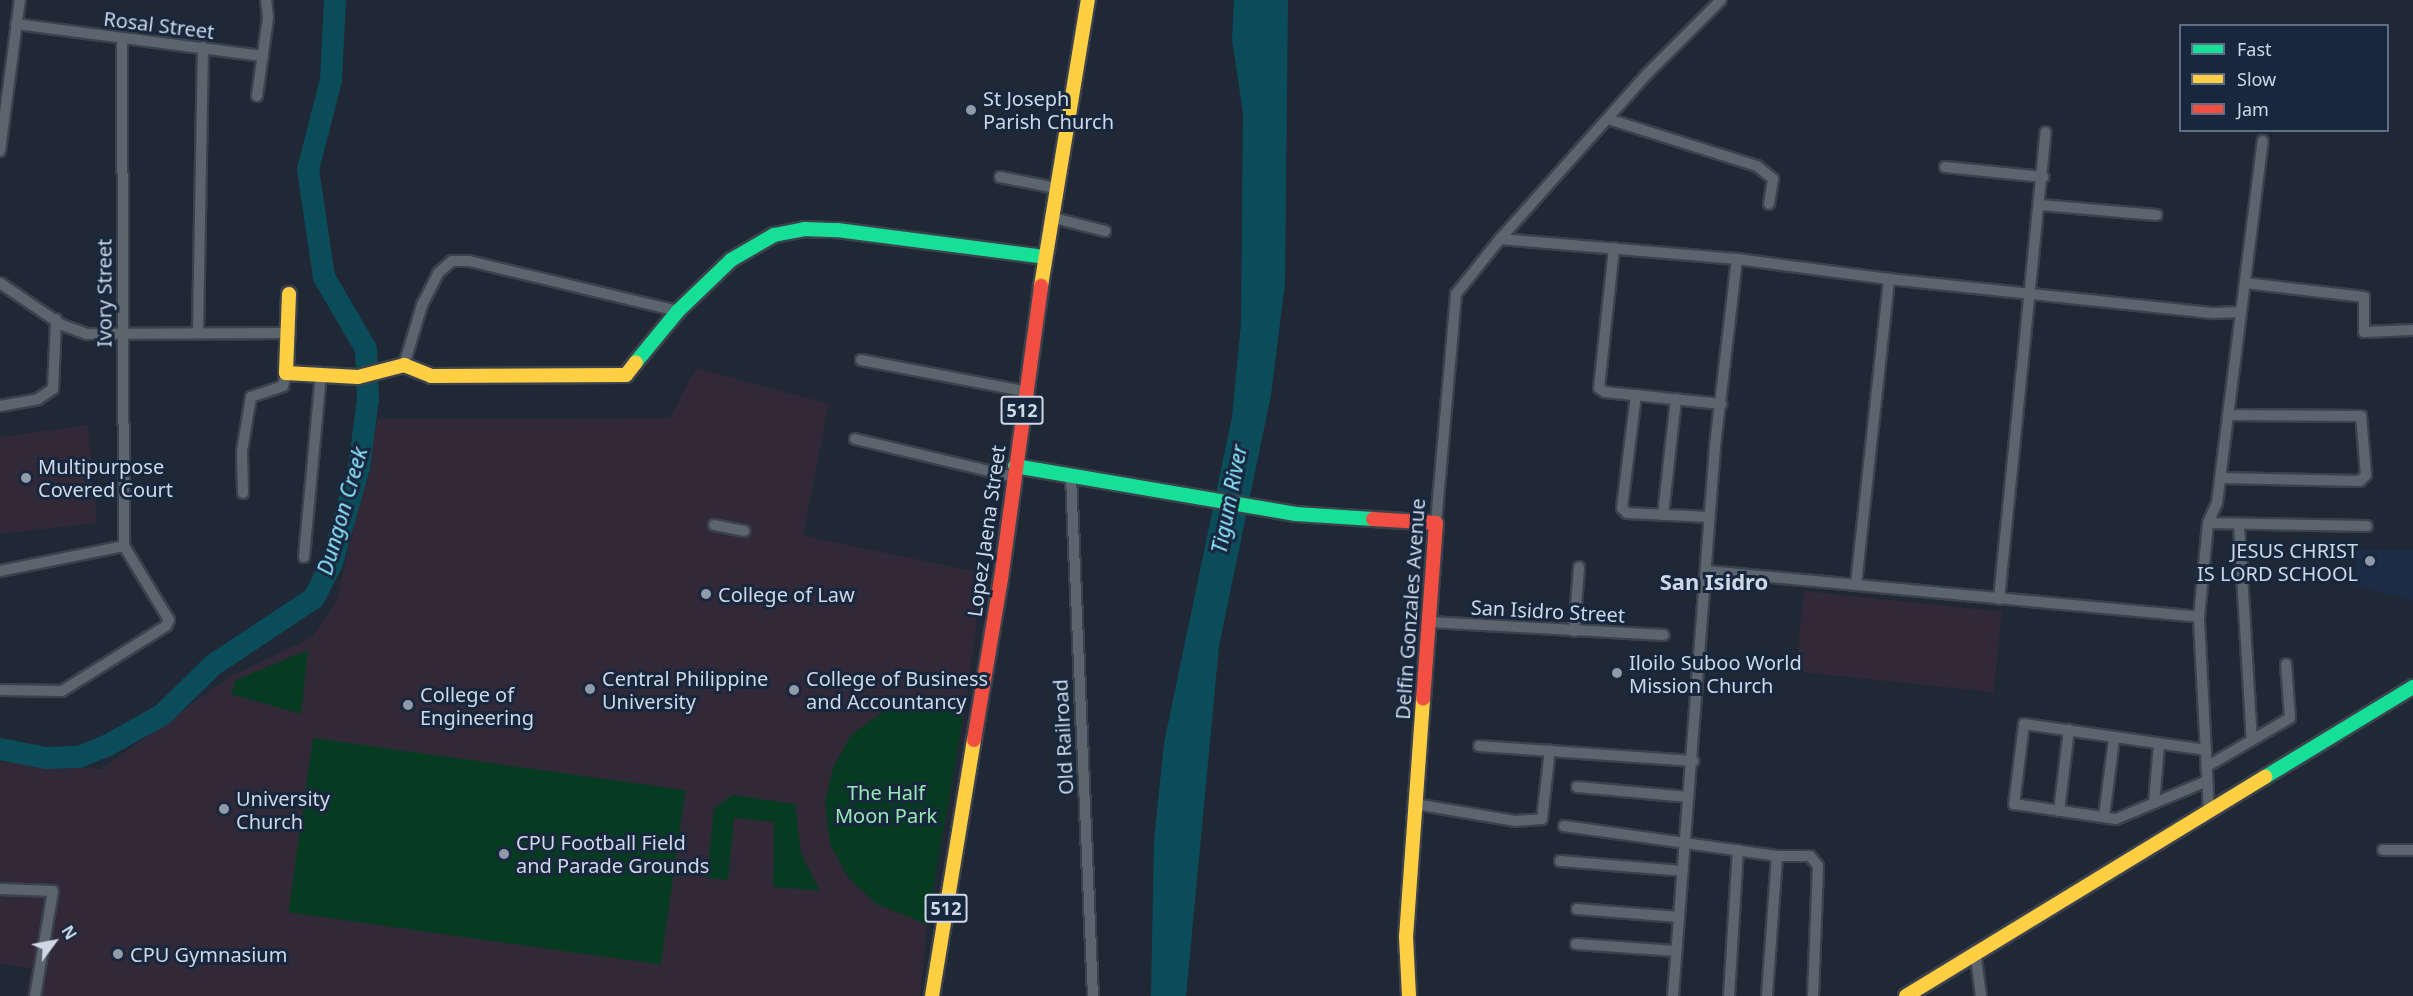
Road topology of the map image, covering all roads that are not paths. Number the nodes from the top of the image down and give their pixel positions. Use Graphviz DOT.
graph roads {
  1 [pos="20,0"];
  2 [pos="266,0"];
  3 [pos="1088,0"];
  4 [pos="1721,0"];
  5 [pos="16,24"];
  6 [pos="122,40"];
  7 [pos="203,47"];
  8 [pos="263,56"];
  9 [pos="257,96"];
  10 [pos="1608,119"];
  11 [pos="2046,132"];
  12 [pos="2263,141"];
  13 [pos="0,151"];
  14 [pos="1945,167"];
  15 [pos="1000,177"];
  16 [pos="2043,177"];
  17 [pos="1056,188"];
  18 [pos="1769,204"];
  19 [pos="2040,204"];
  20 [pos="2157,215"];
  21 [pos="1050,217"];
  22 [pos="1105,231"];
  23 [pos="1500,239"];
  24 [pos="1614,248"];
  25 [pos="1044,257"];
  26 [pos="1737,259"];
  27 [pos="1889,279"];
  28 [pos="2245,282"];
  29 [pos="0,283"];
  30 [pos="289,294"];
  31 [pos="2031,295"];
  32 [pos="678,311"];
  33 [pos="2241,312"];
  34 [pos="56,320"];
  35 [pos="2413,330"];
  36 [pos="198,332"];
  37 [pos="122,333"];
  38 [pos="285,333"];
  39 [pos="861,360"];
  40 [pos="404,365"];
  41 [pos="286,373"];
  42 [pos="321,373"];
  43 [pos="1024,391"];
  44 [pos="1636,395"];
  45 [pos="1676,399"];
  46 [pos="1721,404"];
  47 [pos="0,406"];
  48 [pos="2228,415"];
  49 [pos="855,439"];
  50 [pos="1014,472"];
  51 [pos="1071,476"];
  52 [pos="2220,478"];
  53 [pos="243,493"];
  54 [pos="1663,515"];
  55 [pos="1708,517"];
  56 [pos="1436,522"];
  57 [pos="2208,523"];
  58 [pos="2239,524"];
  59 [pos="714,525"];
  60 [pos="2367,526"];
  61 [pos="744,531"];
  62 [pos="124,546"];
  63 [pos="304,557"];
  64 [pos="1579,567"];
  65 [pos="1706,571"];
  66 [pos="0,572"];
  67 [pos="1856,584"];
  68 [pos="1999,599"];
  69 [pos="2199,617"];
  70 [pos="1430,622"];
  71 [pos="1574,631"];
  72 [pos="1664,635"];
  73 [pos="2286,664"];
  74 [pos="2413,687"];
  75 [pos="0,690"];
  76 [pos="2069,730"];
  77 [pos="2114,739"];
  78 [pos="2252,740"];
  79 [pos="2159,745"];
  80 [pos="1479,746"];
  81 [pos="1550,750"];
  82 [pos="2206,750"];
  83 [pos="1693,761"];
  84 [pos="2206,767"];
  85 [pos="2207,781"];
  86 [pos="1576,788"];
  87 [pos="1689,797"];
  88 [pos="2154,802"];
  89 [pos="1415,804"];
  90 [pos="2059,811"];
  91 [pos="2209,811"];
  92 [pos="2104,817"];
  93 [pos="1564,826"];
  94 [pos="1687,842"];
  95 [pos="1738,850"];
  96 [pos="2383,850"];
  97 [pos="2413,850"];
  98 [pos="1777,856"];
  99 [pos="1560,861"];
  100 [pos="1683,871"];
  101 [pos="0,889"];
  102 [pos="1577,909"];
  103 [pos="1679,917"];
  104 [pos="1576,944"];
  105 [pos="1676,951"];
  106 [pos="1975,951"];
  107 [pos="35,996"];
  108 [pos="932,996"];
  109 [pos="1093,996"];
  110 [pos="1409,996"];
  111 [pos="1673,996"];
  112 [pos="1729,996"];
  113 [pos="1767,996"];
  114 [pos="1813,996"];
  115 [pos="1907,996"];
  116 [pos="1982,996"];
  1 -- 5 [label="street"];
  2 -- 8 [label="street"];
  3 -- 17 [label="street, Lopez Jaena Street / 512"];
  4 -- 10 [label="street, Delfin Gonzales Avenue"];
  5 -- 6 [label="street, Rosal Street"];
  5 -- 13 [label="street"];
  6 -- 7 [label="street, Rosal Street"];
  6 -- 37 [label="street, Ivory Street"];
  7 -- 8 [label="street, Rosal Street"];
  7 -- 36 [label="street"];
  8 -- 9 [label="street"];
  10 -- 18 [label="street"];
  10 -- 23 [label="street, Delfin Gonzales Avenue"];
  11 -- 16 [label="street"];
  12 -- 28 [label="street"];
  14 -- 16 [label="street"];
  15 -- 17 [label="street"];
  16 -- 19 [label="street"];
  17 -- 21 [label="street, Lopez Jaena Street / 512"];
  19 -- 20 [label="street"];
  19 -- 31 [label="street"];
  21 -- 22 [label="street"];
  21 -- 25 [label="street, Lopez Jaena Street / 512"];
  23 -- 24 [label="street"];
  23 -- 56 [label="street, Delfin Gonzales Avenue"];
  24 -- 26 [label="street"];
  24 -- 44 [label="street"];
  25 -- 32 [label="street"];
  25 -- 43 [label="street, Lopez Jaena Street / 512"];
  26 -- 27 [label="street"];
  26 -- 46 [label="street"];
  27 -- 31 [label="street"];
  27 -- 67 [label="street"];
  28 -- 33 [label="street"];
  28 -- 35 [label="street"];
  29 -- 34 [label="street"];
  30 -- 38 [label="street"];
  31 -- 33 [label="street"];
  31 -- 68 [label="street"];
  32 -- 40 [label="street"];
  32 -- 40 [label="street"];
  33 -- 48 [label="street"];
  34 -- 37 [label="street"];
  34 -- 47 [label="street"];
  36 -- 37 [label="street"];
  36 -- 38 [label="street"];
  37 -- 62 [label="street, Ivory Street"];
  38 -- 41 [label="street"];
  39 -- 43 [label="street"];
  40 -- 42 [label="street"];
  41 -- 42 [label="street"];
  41 -- 53 [label="street"];
  42 -- 63 [label="street"];
  43 -- 50 [label="street, Lopez Jaena Street / 512"];
  44 -- 45 [label="street"];
  44 -- 54 [label="street"];
  45 -- 46 [label="street"];
  45 -- 54 [label="street"];
  46 -- 55 [label="street"];
  48 -- 52 [label="street"];
  48 -- 52 [label="street"];
  49 -- 50 [label="street"];
  50 -- 51 [label="street"];
  50 -- 108 [label="street, Lopez Jaena Street / 512"];
  51 -- 56 [label="street"];
  51 -- 109 [label="street, Old Railroad"];
  52 -- 57 [label="street"];
  54 -- 55 [label="street"];
  55 -- 65 [label="street"];
  56 -- 70 [label="street, Delfin Gonzales Avenue"];
  57 -- 58 [label="street"];
  57 -- 69 [label="street"];
  58 -- 60 [label="street"];
  58 -- 78 [label="street"];
  59 -- 61 [label="street"];
  62 -- 66 [label="street"];
  62 -- 75 [label="street"];
  64 -- 71 [label="street"];
  65 -- 67 [label="street"];
  65 -- 83 [label="street"];
  67 -- 68 [label="street"];
  68 -- 69 [label="street"];
  69 -- 82 [label="street"];
  70 -- 71 [label="street, San Isidro Street"];
  70 -- 89 [label="street, Delfin Gonzales Avenue"];
  71 -- 72 [label="street, San Isidro Street"];
  73 -- 78 [label="street"];
  74 -- 91 [label="street"];
  76 -- 77 [label="street"];
  76 -- 90 [label="street"];
  76 -- 90 [label="street"];
  77 -- 79 [label="street"];
  77 -- 92 [label="street"];
  78 -- 84 [label="street"];
  79 -- 82 [label="street"];
  79 -- 88 [label="street"];
  80 -- 81 [label="street"];
  81 -- 83 [label="street"];
  81 -- 89 [label="street"];
  82 -- 84 [label="street"];
  83 -- 87 [label="street"];
  84 -- 85 [label="street"];
  85 -- 88 [label="street"];
  85 -- 91 [label="street"];
  86 -- 87 [label="street"];
  87 -- 94 [label="street"];
  88 -- 92 [label="street"];
  89 -- 110 [label="street, Delfin Gonzales Avenue"];
  90 -- 92 [label="street"];
  91 -- 106 [label="street"];
  93 -- 94 [label="street"];
  94 -- 95 [label="street"];
  94 -- 100 [label="street"];
  95 -- 98 [label="street"];
  95 -- 112 [label="street"];
  96 -- 97 [label="street"];
  98 -- 113 [label="street"];
  98 -- 114 [label="street"];
  99 -- 100 [label="street"];
  100 -- 103 [label="street"];
  101 -- 107 [label="street"];
  102 -- 103 [label="street"];
  103 -- 105 [label="street"];
  104 -- 105 [label="street"];
  105 -- 111 [label="street"];
  106 -- 115 [label="street"];
  106 -- 116 [label="street"];
}
